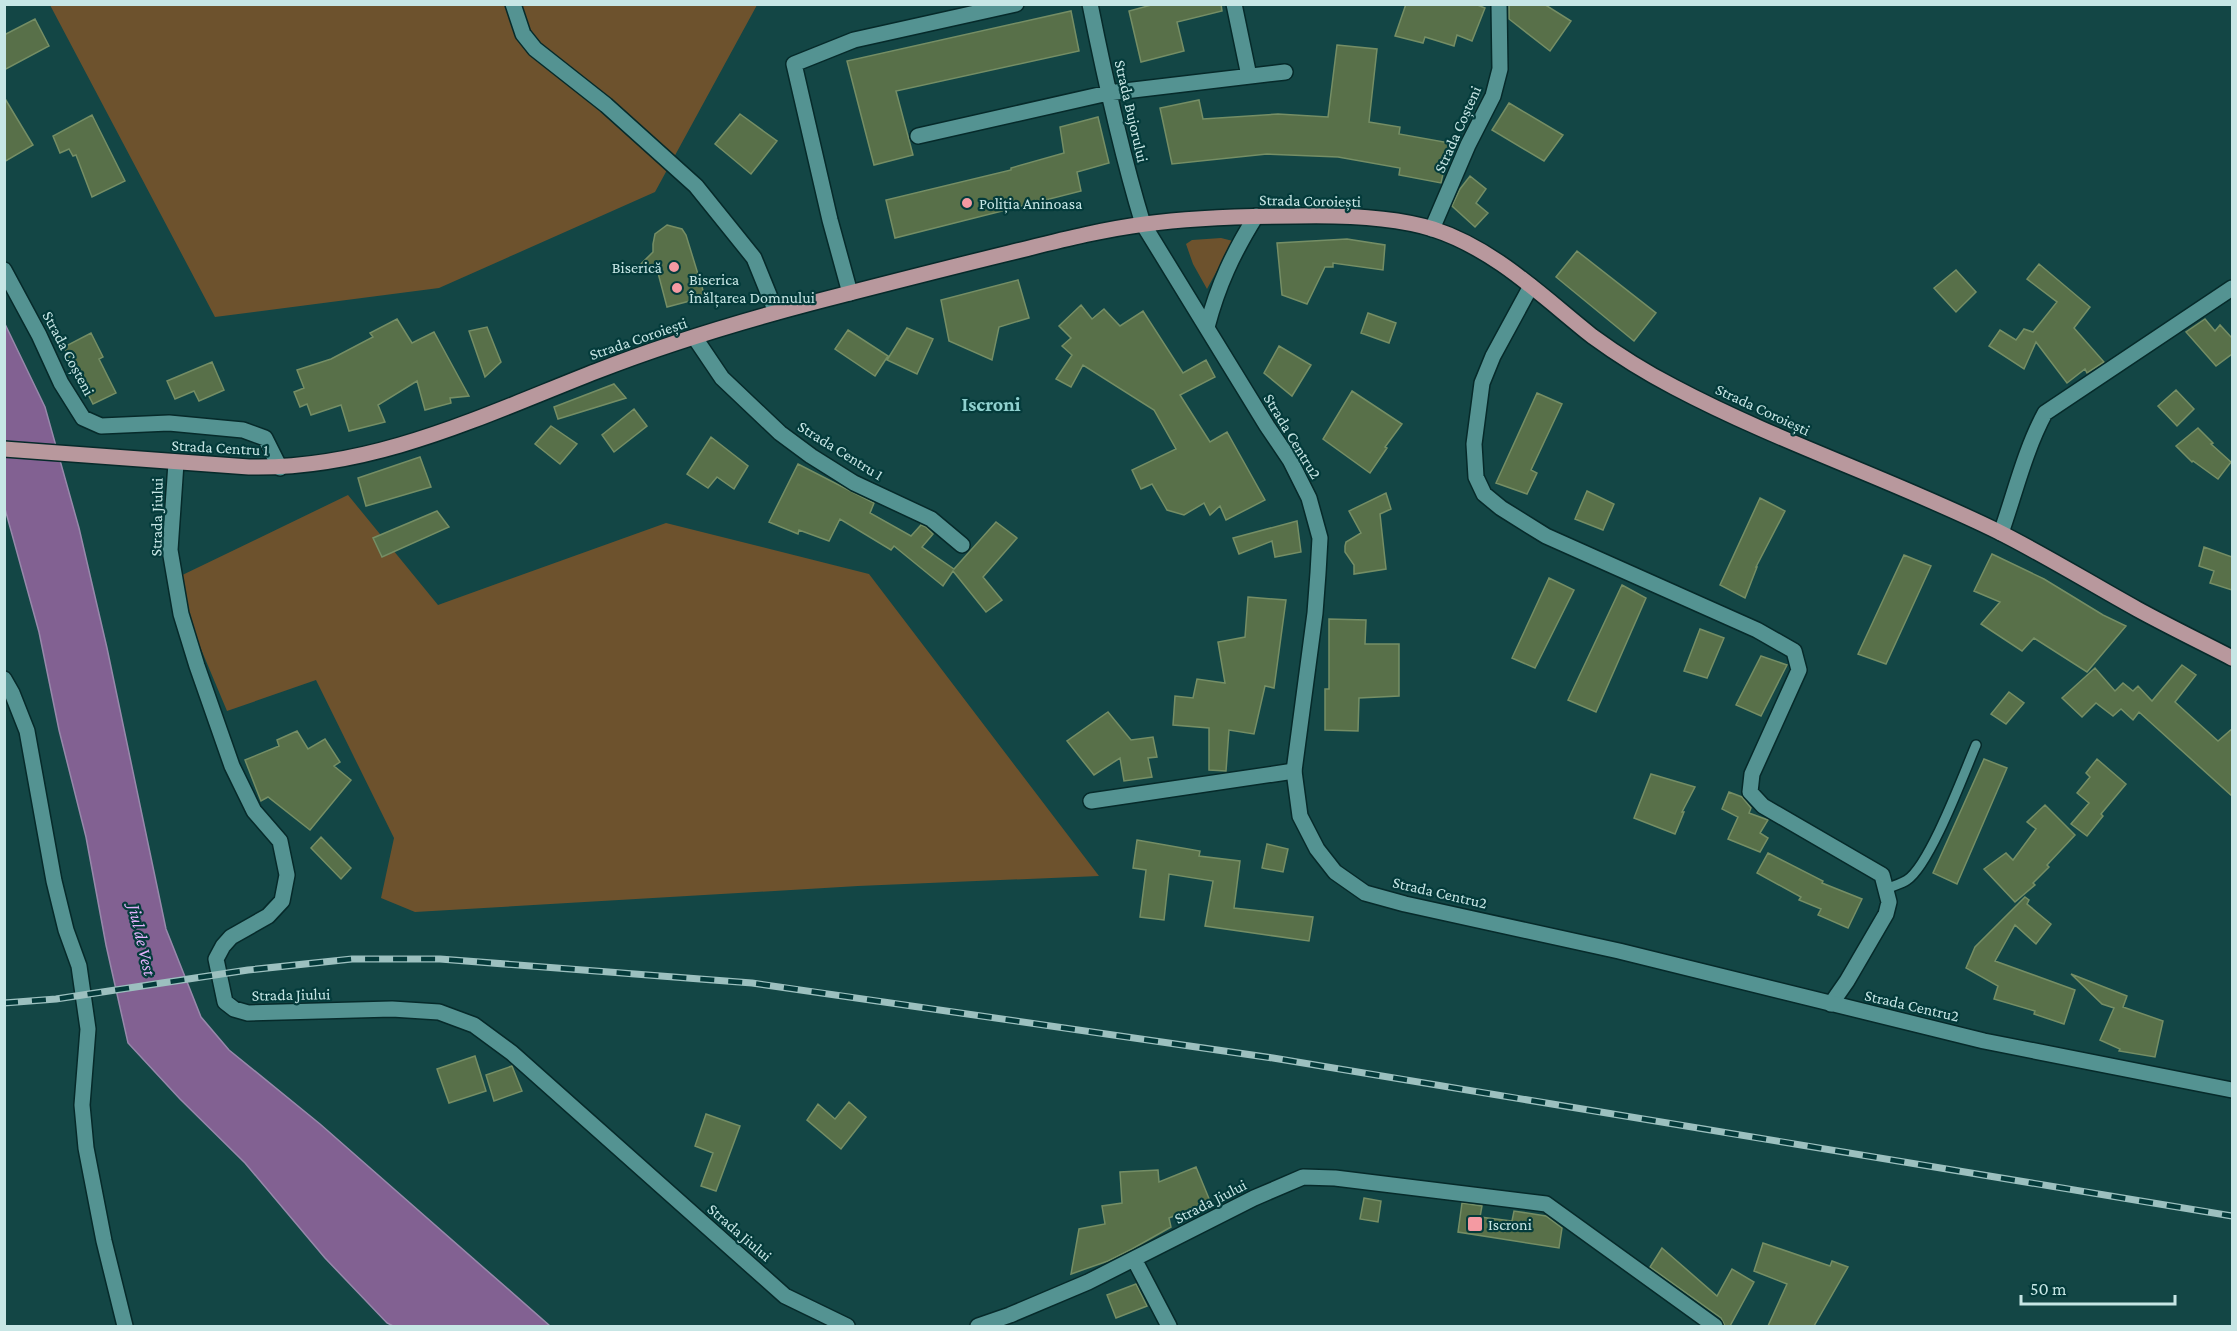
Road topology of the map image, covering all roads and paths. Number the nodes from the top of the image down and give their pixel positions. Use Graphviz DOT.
graph roads {
  1 [pos="513,4"];
  2 [pos="1016,4"];
  3 [pos="1090,4"];
  4 [pos="1234,4"];
  5 [pos="1499,4"];
  6 [pos="1285,72"];
  7 [pos="1249,76"];
  8 [pos="1108,93"];
  9 [pos="918,136"];
  10 [pos="1256,216"];
  11 [pos="1143,224"];
  12 [pos="1432,229"];
  13 [pos="4,270"];
  14 [pos="1531,286"];
  15 [pos="2232,288"];
  16 [pos="850,293"];
  17 [pos="776,312"];
  18 [pos="1207,327"];
  19 [pos="695,338"];
  20 [pos="4,449"];
  21 [pos="176,463"];
  22 [pos="311,465"];
  23 [pos="280,468"];
  24 [pos="2001,533"];
  25 [pos="962,545"];
  26 [pos="2232,658"];
  27 [pos="4,679"];
  28 [pos="1976,745"];
  29 [pos="1294,771"];
  30 [pos="1091,801"];
  31 [pos="1886,889"];
  32 [pos="1832,1004"];
  33 [pos="2232,1090"];
  34 [pos="1134,1259"];
  35 [pos="125,1326"];
  36 [pos="847,1326"];
  37 [pos="978,1326"];
  38 [pos="1169,1326"];
  39 [pos="1715,1326"];
  1 -- 17 [label="street"];
  2 -- 16 [label="street"];
  3 -- 8 [label="street, Strada Bujorului"];
  4 -- 7 [label="street"];
  5 -- 12 [label="street, Strada Coșteni"];
  6 -- 7 [label="street"];
  7 -- 8 [label="street"];
  8 -- 9 [label="street"];
  8 -- 11 [label="street, Strada Bujorului"];
  10 -- 11 [label="main road, Strada Coroiești"];
  10 -- 12 [label="main road, Strada Coroiești"];
  10 -- 18 [label="street"];
  11 -- 16 [label="main road, Strada Coroiești"];
  11 -- 18 [label="street, Strada Centru2"];
  12 -- 14 [label="main road, Strada Coroiești"];
  13 -- 23 [label="street, Strada Coșteni"];
  14 -- 24 [label="main road, Strada Coroiești"];
  14 -- 31 [label="street"];
  15 -- 24 [label="street"];
  16 -- 17 [label="main road, Strada Coroiești"];
  17 -- 19 [label="main road, Strada Coroiești"];
  18 -- 29 [label="street, Strada Centru2"];
  19 -- 22 [label="main road, Strada Coroiești"];
  19 -- 25 [label="street, Strada Centru 1"];
  20 -- 21 [label="main road, Strada Centru 1"];
  21 -- 23 [label="main road, Strada Centru 1"];
  21 -- 36 [label="street, Strada Jiului"];
  22 -- 23 [label="main road, Strada Centru 1"];
  24 -- 26 [label="main road, Strada Coroiești"];
  27 -- 35 [label="street"];
  28 -- 31 [label="lane"];
  29 -- 30 [label="street"];
  29 -- 32 [label="street, Strada Centru2"];
  31 -- 32 [label="street"];
  32 -- 33 [label="street, Strada Centru2"];
  34 -- 37 [label="street, Strada Jiului"];
  34 -- 38 [label="street"];
  34 -- 39 [label="street, Strada Jiului"];
}
